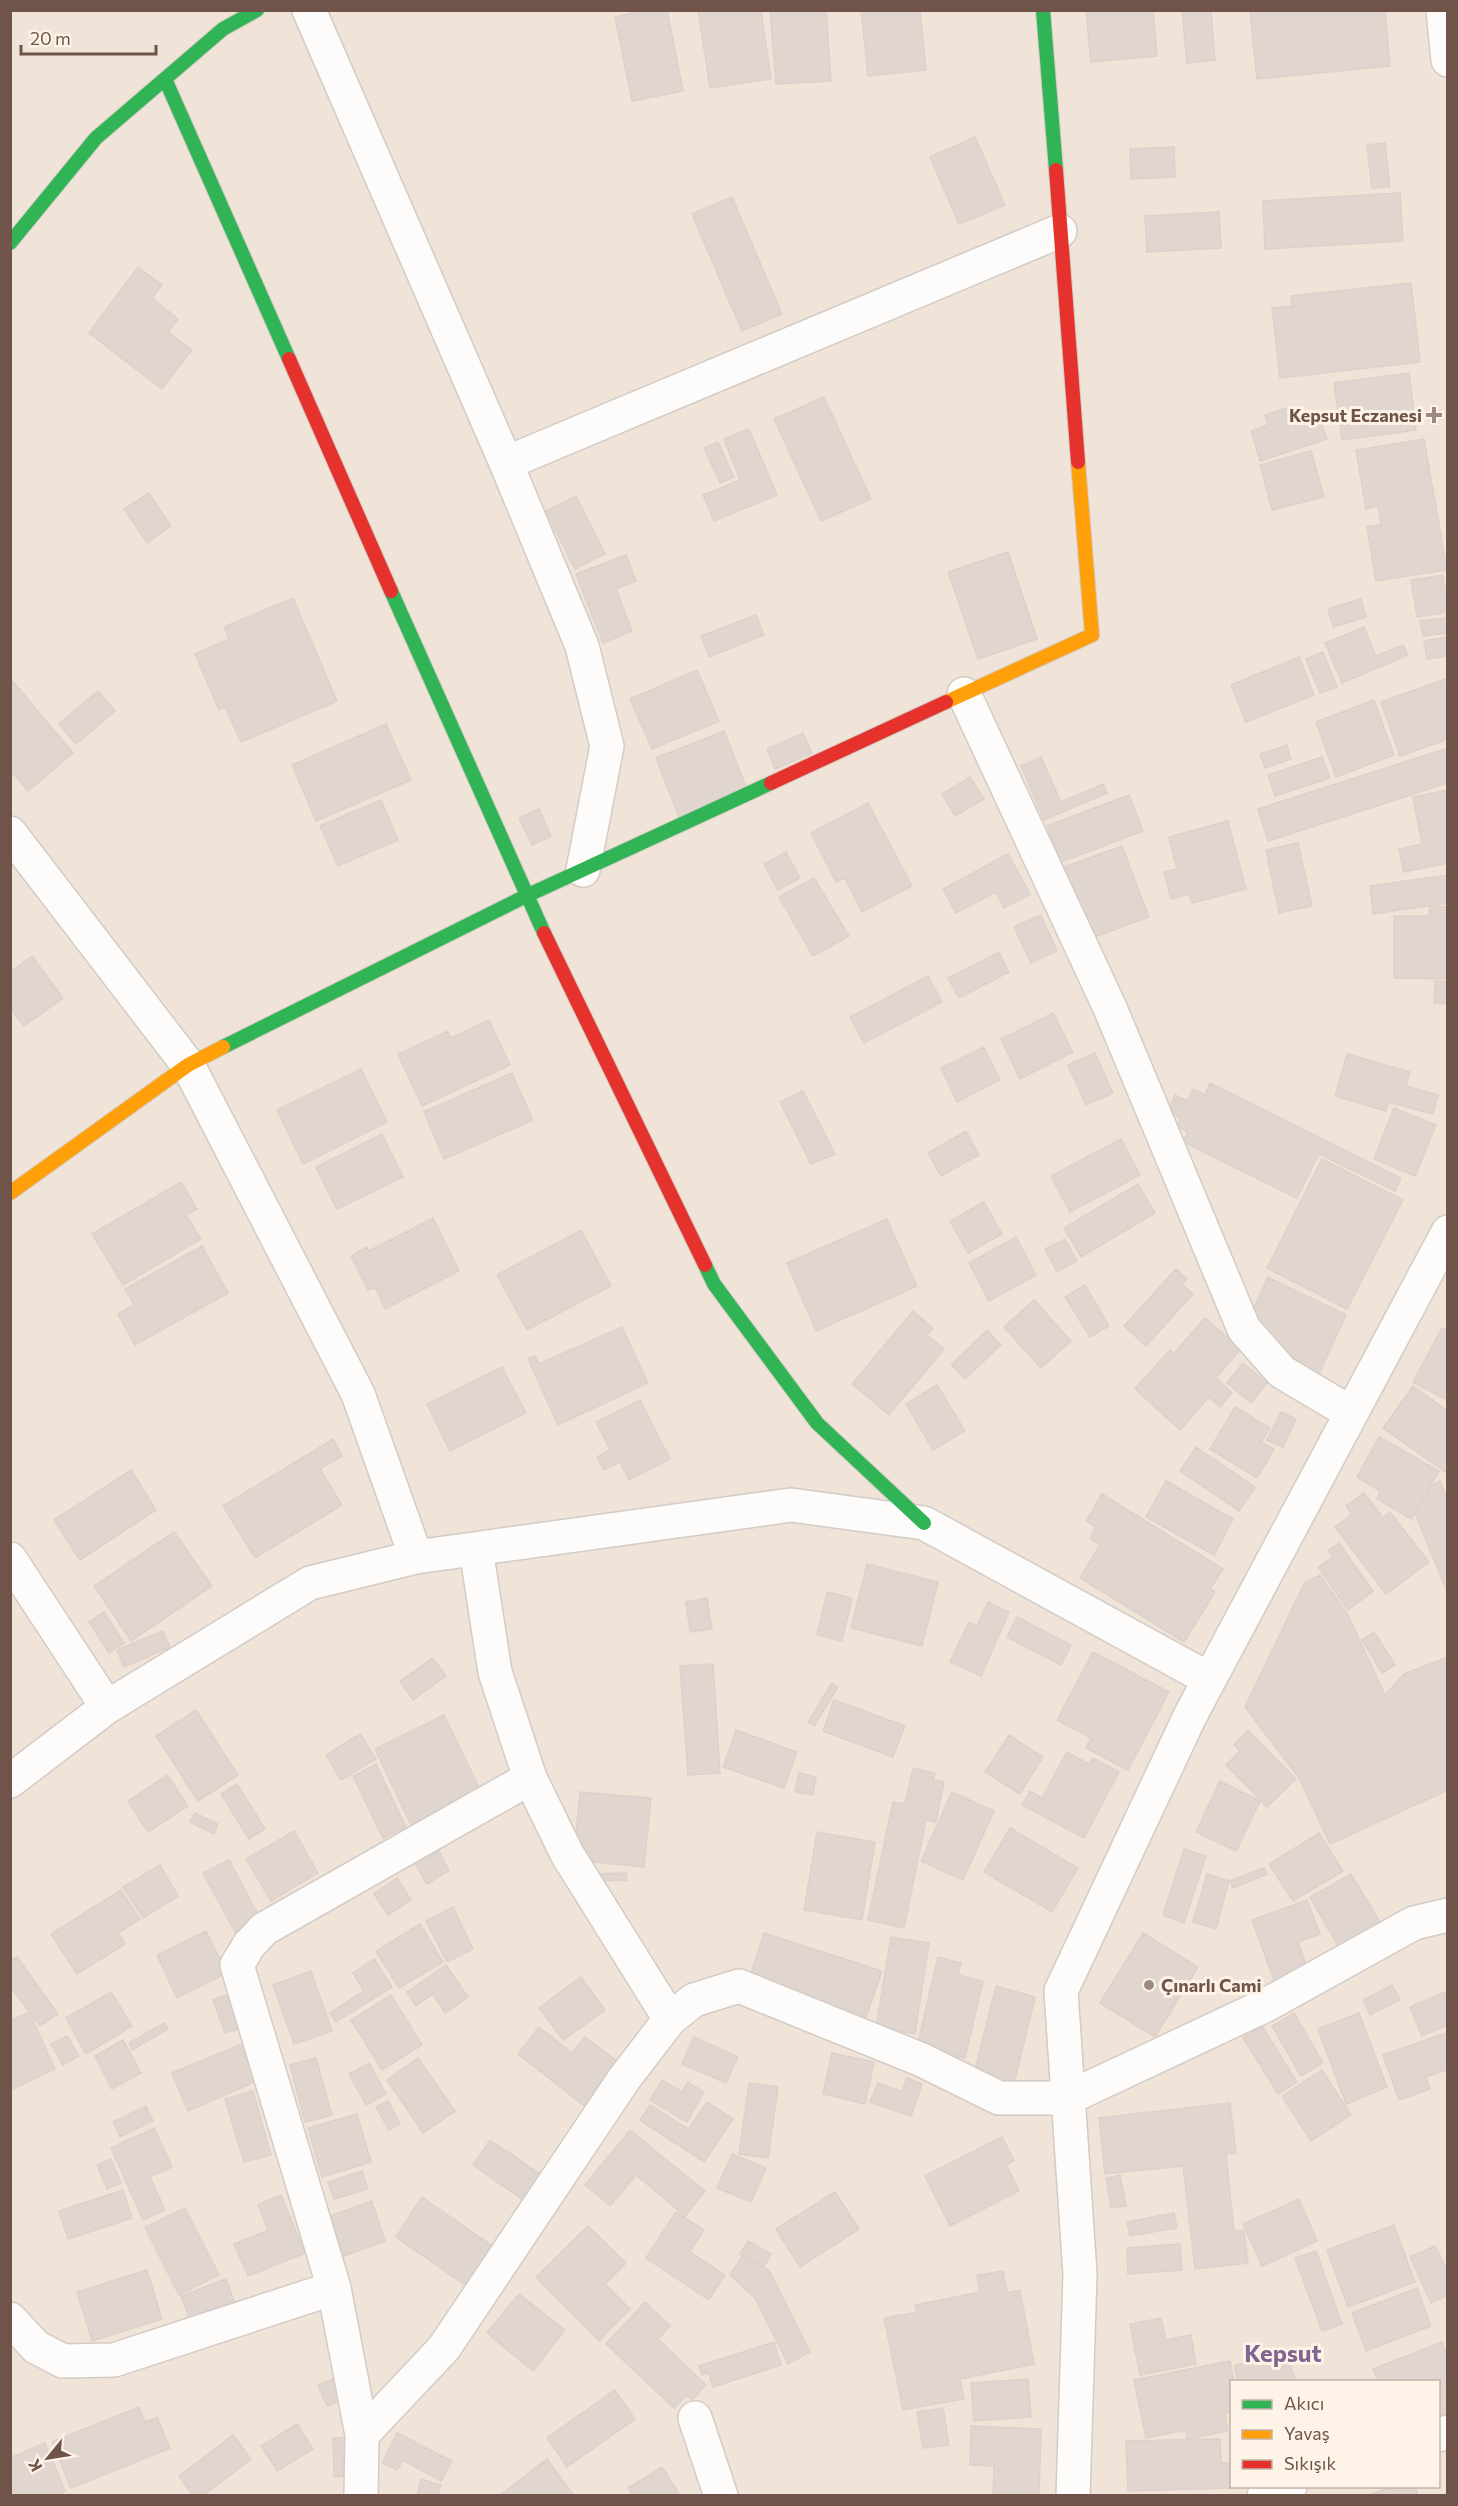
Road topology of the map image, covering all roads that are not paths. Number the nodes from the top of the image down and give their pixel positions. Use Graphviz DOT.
graph roads {
  1 [pos="257,10"];
  2 [pos="309,10"];
  3 [pos="1042,10"];
  4 [pos="1443,10"];
  5 [pos="228,20"];
  6 [pos="1448,60"];
  7 [pos="165,79"];
  8 [pos="1060,231"];
  9 [pos="10,243"];
  10 [pos="506,464"];
  11 [pos="964,694"];
  12 [pos="10,833"];
  13 [pos="583,870"];
  14 [pos="526,896"];
  15 [pos="188,1065"];
  16 [pos="10,1193"];
  17 [pos="1448,1232"];
  18 [pos="1351,1413"];
  19 [pos="924,1523"];
  20 [pos="476,1549"];
  21 [pos="416,1557"];
  22 [pos="10,1559"];
  23 [pos="1209,1679"];
  24 [pos="107,1707"];
  25 [pos="530,1778"];
  26 [pos="10,1781"];
  27 [pos="1448,1915"];
  28 [pos="670,2019"];
  29 [pos="1068,2098"];
  30 [pos="334,2288"];
  31 [pos="10,2319"];
  32 [pos="695,2418"];
  33 [pos="362,2435"];
  34 [pos="1287,2488"];
  35 [pos="362,2496"];
  36 [pos="721,2496"];
  37 [pos="1073,2496"];
  38 [pos="1264,2496"];
  1 -- 5 [label="street"];
  2 -- 10 [label="street"];
  3 -- 8 [label="street"];
  4 -- 6 [label="street"];
  5 -- 7 [label="street"];
  7 -- 9 [label="street"];
  7 -- 14 [label="street"];
  8 -- 10 [label="street"];
  8 -- 11 [label="street"];
  10 -- 13 [label="street"];
  11 -- 13 [label="street"];
  11 -- 18 [label="street"];
  12 -- 15 [label="street"];
  13 -- 14 [label="street"];
  14 -- 15 [label="street"];
  14 -- 19 [label="street"];
  15 -- 16 [label="street"];
  15 -- 21 [label="street"];
  17 -- 18 [label="street"];
  18 -- 23 [label="street"];
  19 -- 20 [label="street"];
  19 -- 23 [label="street"];
  20 -- 21 [label="street"];
  20 -- 25 [label="street"];
  21 -- 24 [label="street"];
  22 -- 24 [label="street"];
  23 -- 29 [label="street"];
  24 -- 26 [label="street"];
  25 -- 28 [label="street"];
  25 -- 30 [label="street"];
  27 -- 29 [label="street"];
  28 -- 29 [label="street"];
  28 -- 33 [label="street"];
  29 -- 37 [label="street"];
  30 -- 31 [label="street"];
  30 -- 33 [label="street"];
  32 -- 36 [label="street"];
  33 -- 35 [label="street"];
  34 -- 38 [label="street"];
}
